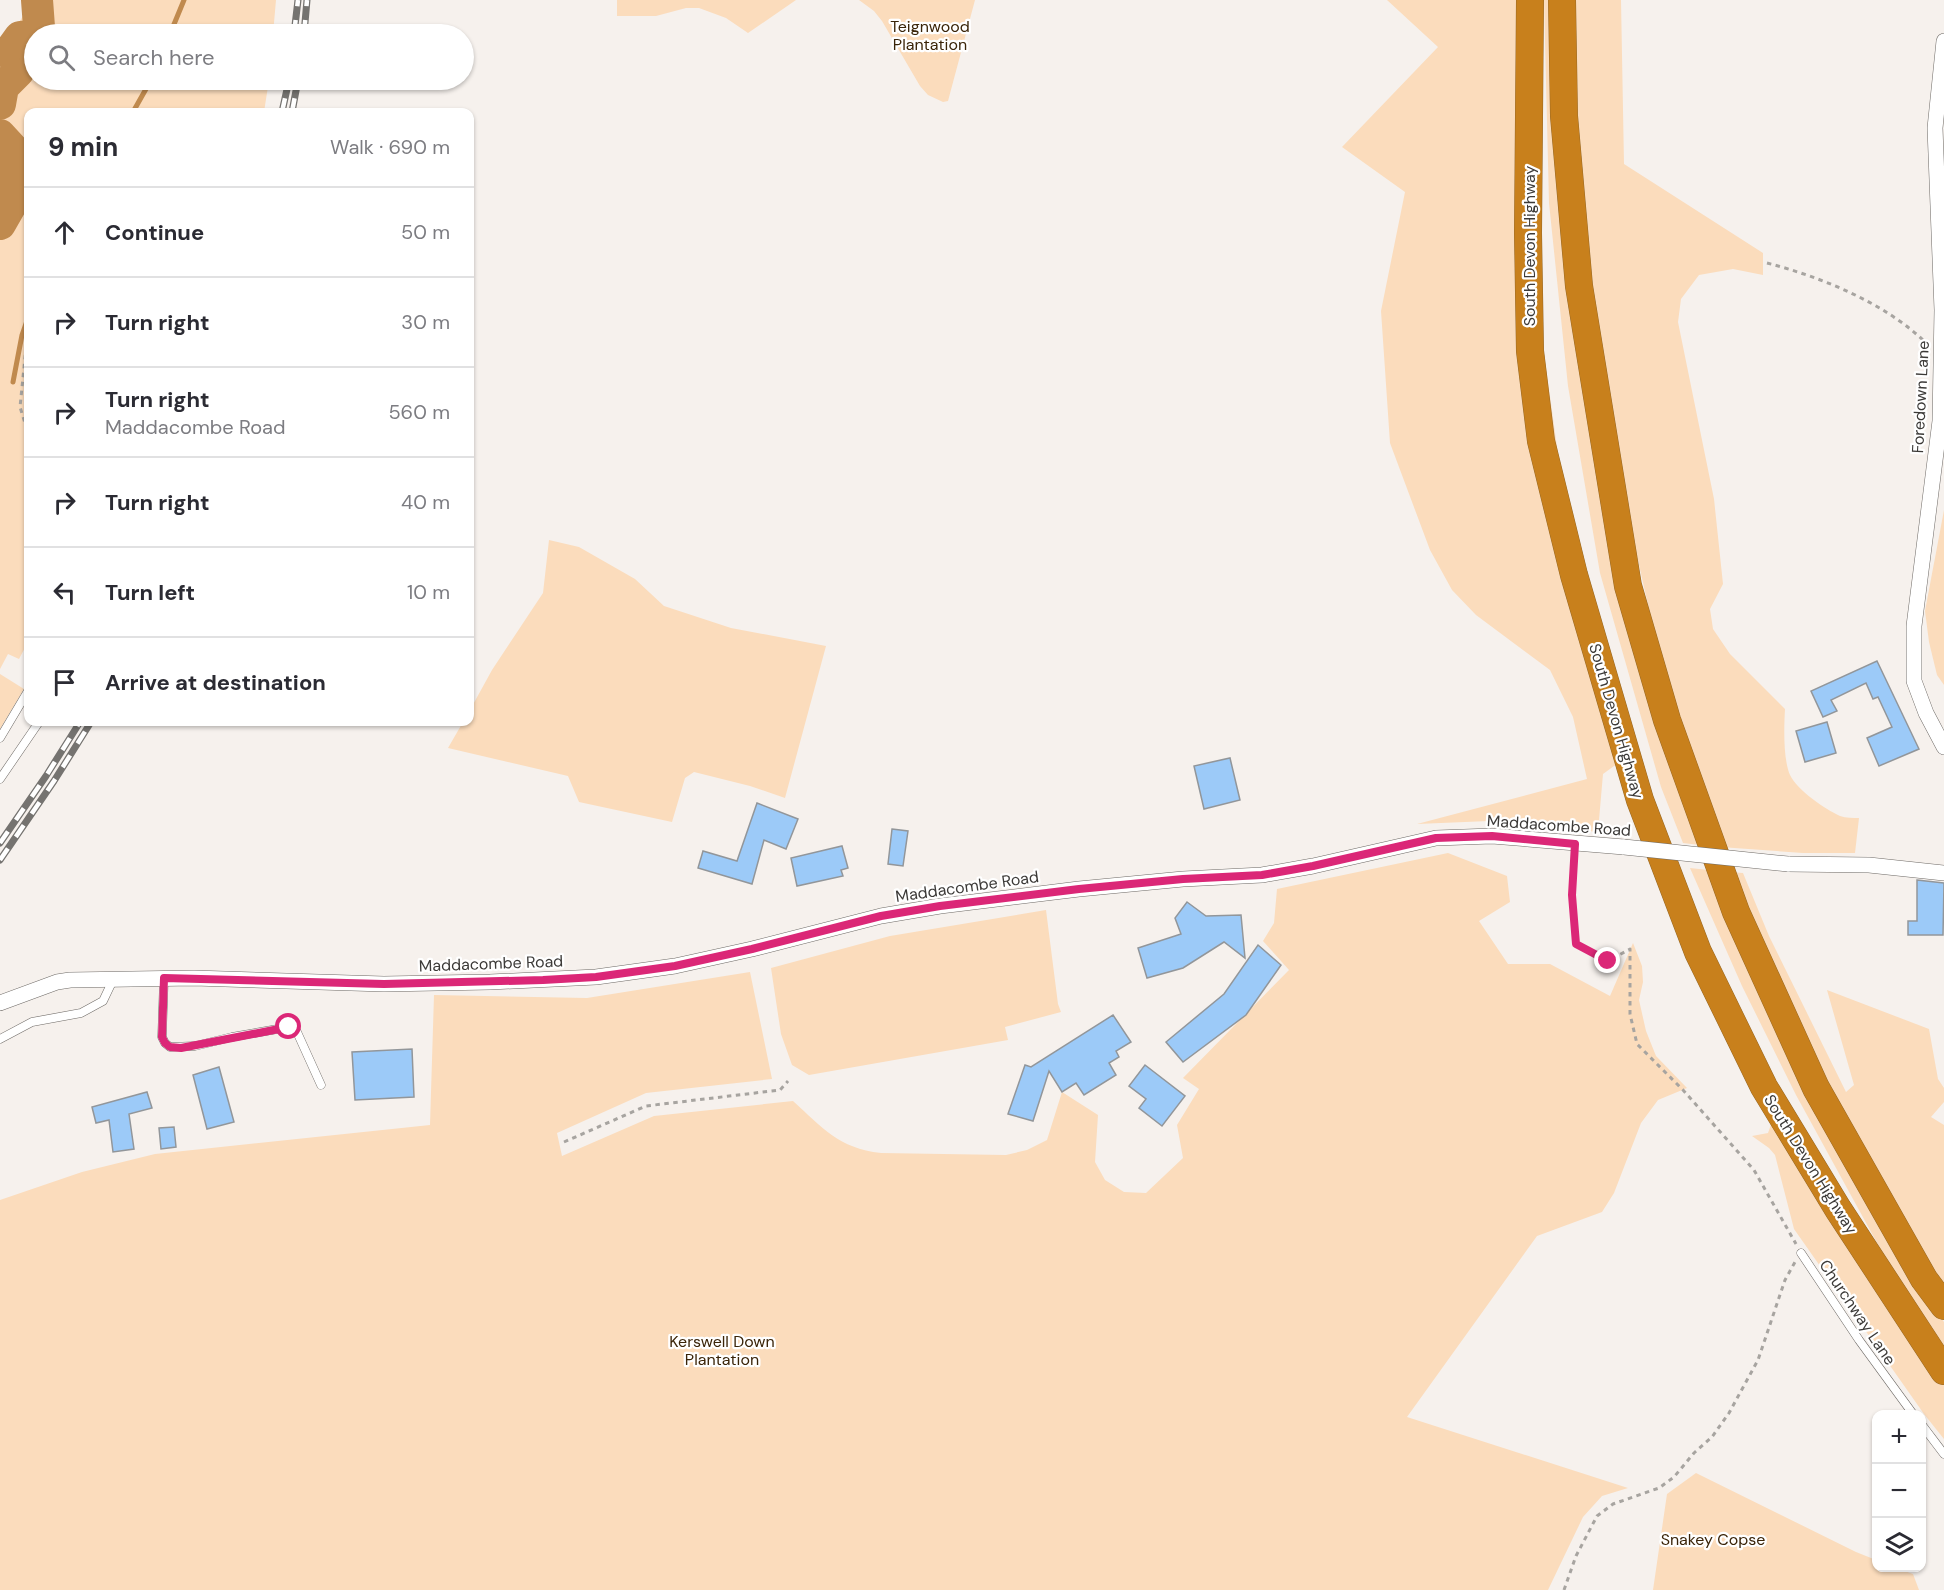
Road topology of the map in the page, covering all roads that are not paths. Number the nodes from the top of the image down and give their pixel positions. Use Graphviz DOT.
graph roads {
  1 [pos="1530,0"];
  2 [pos="1562,0"];
  3 [pos="1944,41"];
  4 [pos="24,698"];
  5 [pos="36,726"];
  6 [pos="0,738"];
  7 [pos="1944,747"];
  8 [pos="0,779"];
  9 [pos="1944,873"];
  10 [pos="113,978"];
  11 [pos="164,978"];
  12 [pos="0,1003"];
  13 [pos="0,1039"];
  14 [pos="321,1085"];
  15 [pos="1801,1253"];
  16 [pos="1944,1306"];
  17 [pos="1944,1371"];
  18 [pos="1910,1410"];
  19 [pos="1926,1430"];
  20 [pos="1944,1454"];
  1 -- 17 [label="highway, South Devon Highway"];
  2 -- 16 [label="highway"];
  3 -- 7 [label="street, Foredown Lane"];
  4 -- 6 [label="lane"];
  5 -- 8 [label="lane"];
  9 -- 11 [label="street, Maddacombe Road, bridge"];
  10 -- 11 [label="street, Maddacombe Road"];
  10 -- 12 [label="street, Maddacombe Road"];
  10 -- 13 [label="lane"];
  11 -- 14 [label="lane"];
  15 -- 18 [label="lane, Churchway Lane"];
  19 -- 20 [label="lane"];
}
